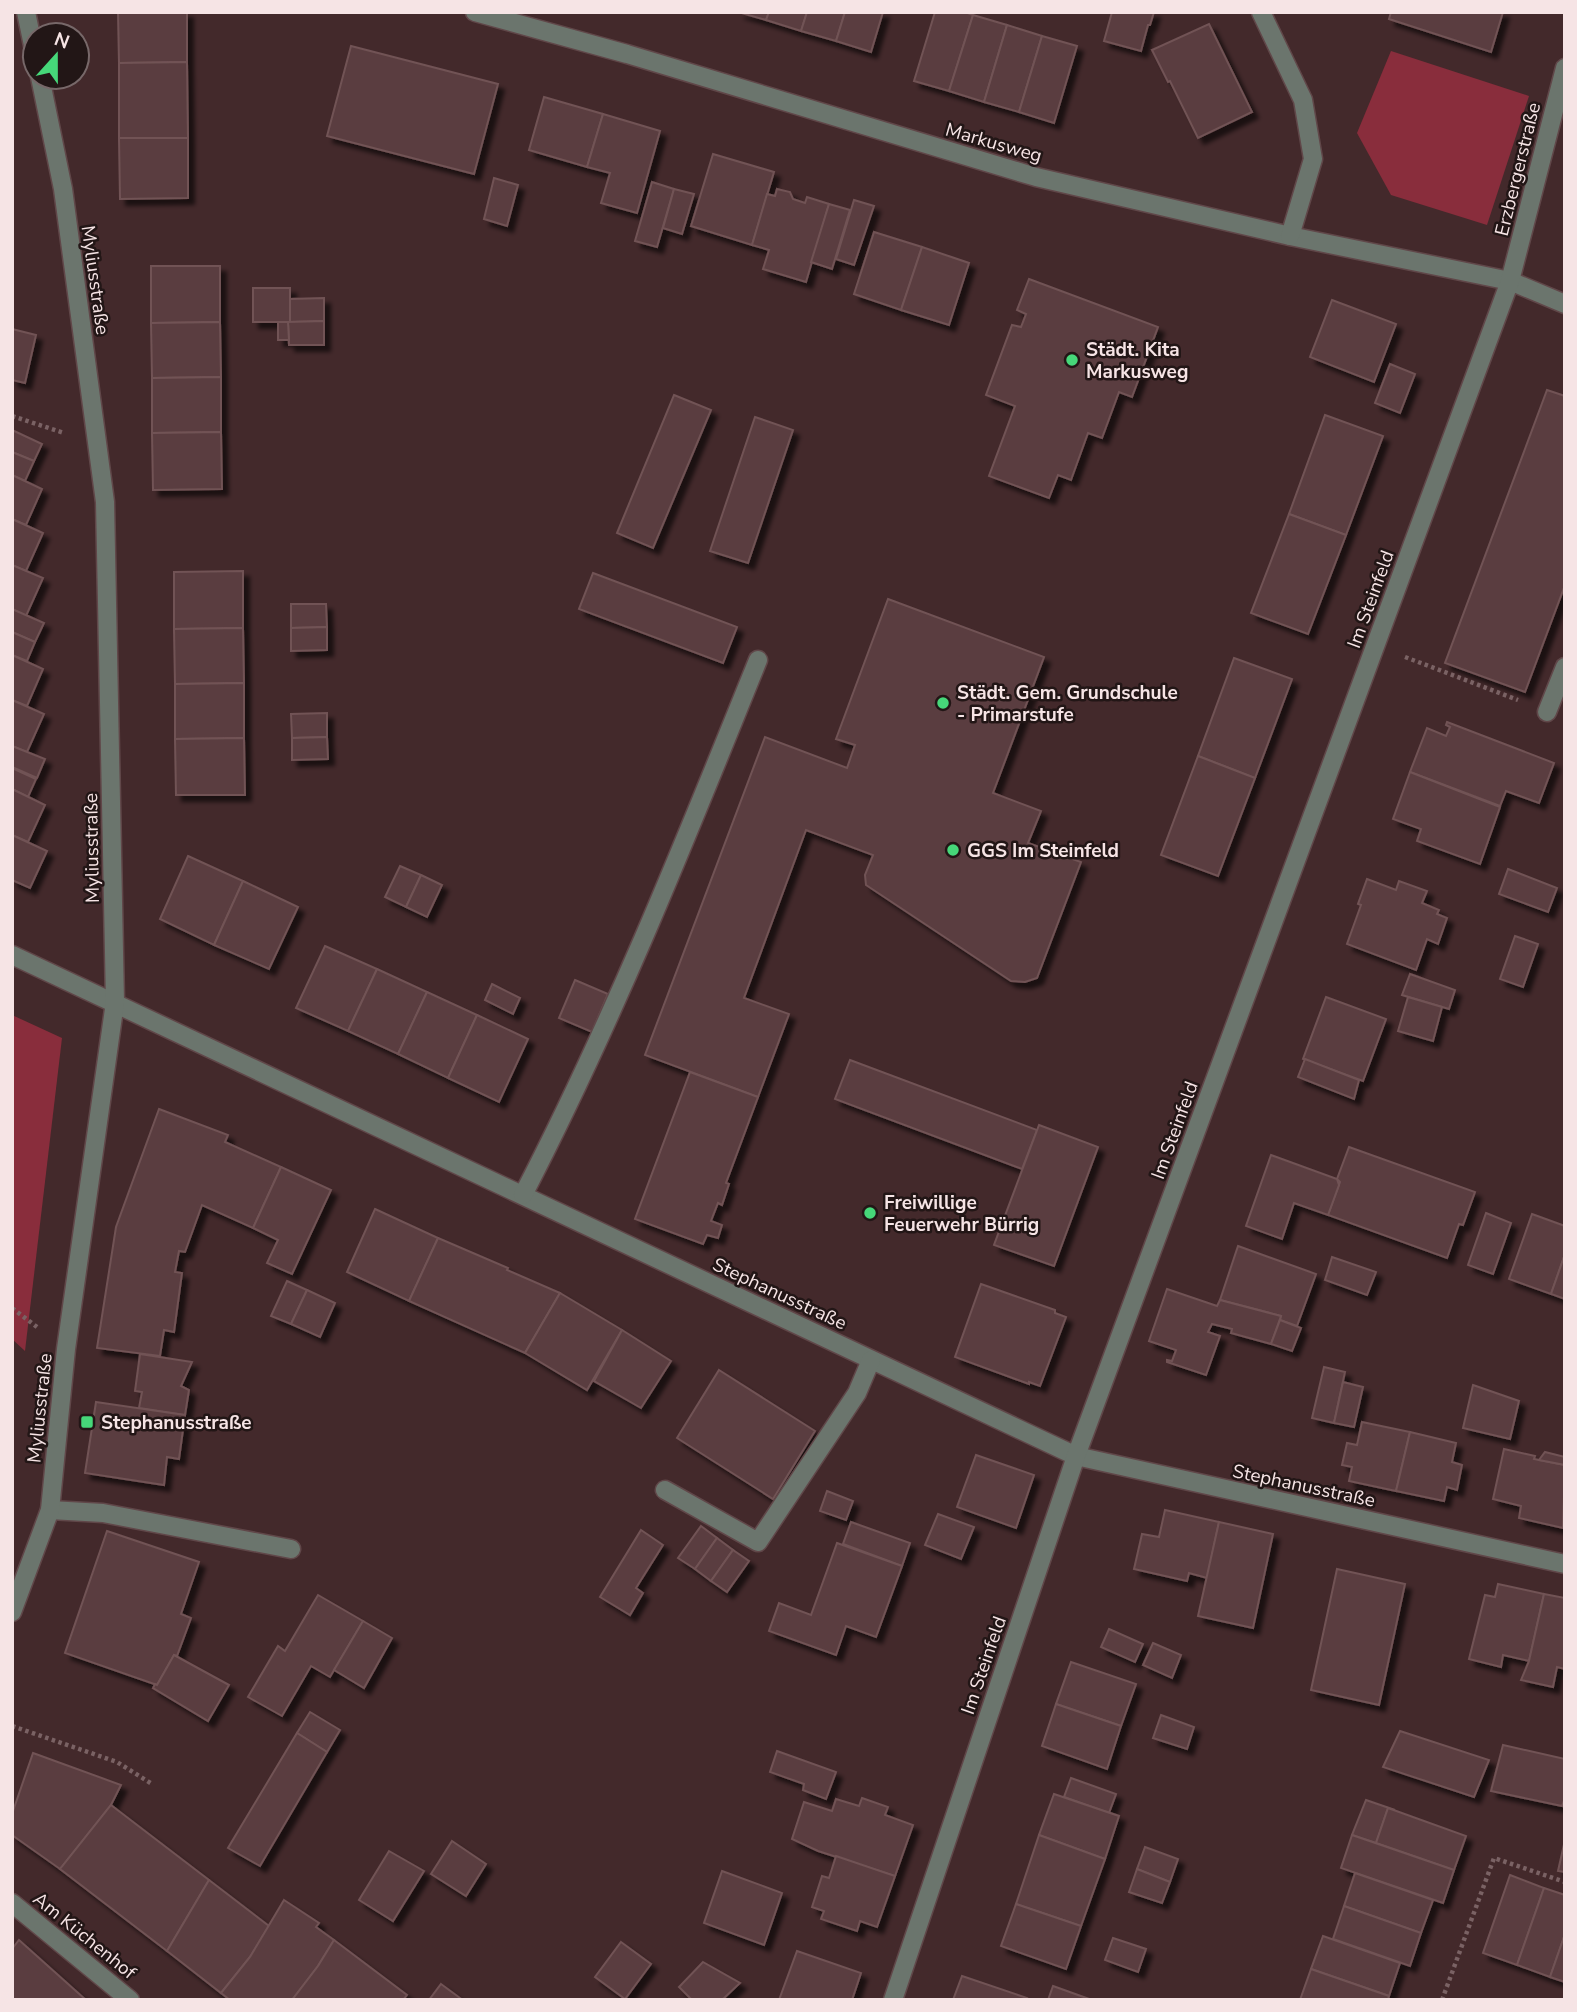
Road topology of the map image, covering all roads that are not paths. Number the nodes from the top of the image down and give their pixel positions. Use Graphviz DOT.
graph roads {
  1 [pos="475,12"];
  2 [pos="1261,12"];
  3 [pos="1565,68"];
  4 [pos="43,91"];
  5 [pos="1290,236"];
  6 [pos="1510,281"];
  7 [pos="1565,304"];
  8 [pos="758,660"];
  9 [pos="1565,667"];
  10 [pos="1548,712"];
  11 [pos="12,955"];
  12 [pos="115,1002"];
  13 [pos="523,1195"];
  14 [pos="871,1360"];
  15 [pos="1076,1456"];
  16 [pos="665,1490"];
  17 [pos="50,1510"];
  18 [pos="291,1549"];
  19 [pos="1565,1564"];
  20 [pos="12,1612"];
  21 [pos="12,1903"];
  22 [pos="130,2000"];
  23 [pos="892,2000"];
  1 -- 5 [label="street, Markusweg"];
  2 -- 5 [label="street"];
  3 -- 6 [label="street, Erzbergerstraße"];
  4 -- 12 [label="street, Myliusstraße"];
  5 -- 6 [label="street, Markusweg"];
  6 -- 7 [label="street, Markusweg"];
  6 -- 15 [label="street, Im Steinfeld"];
  8 -- 13 [label="street"];
  9 -- 10 [label="street"];
  11 -- 12 [label="street, Stephanusstraße"];
  12 -- 13 [label="street, Stephanusstraße"];
  12 -- 17 [label="street, Myliusstraße"];
  13 -- 14 [label="street, Stephanusstraße"];
  14 -- 15 [label="street, Stephanusstraße"];
  14 -- 16 [label="street"];
  15 -- 19 [label="street, Stephanusstraße"];
  15 -- 23 [label="street, Im Steinfeld"];
  17 -- 18 [label="street"];
  17 -- 20 [label="street, Myliusstraße"];
  21 -- 22 [label="street, Am Küchenhof"];
}
